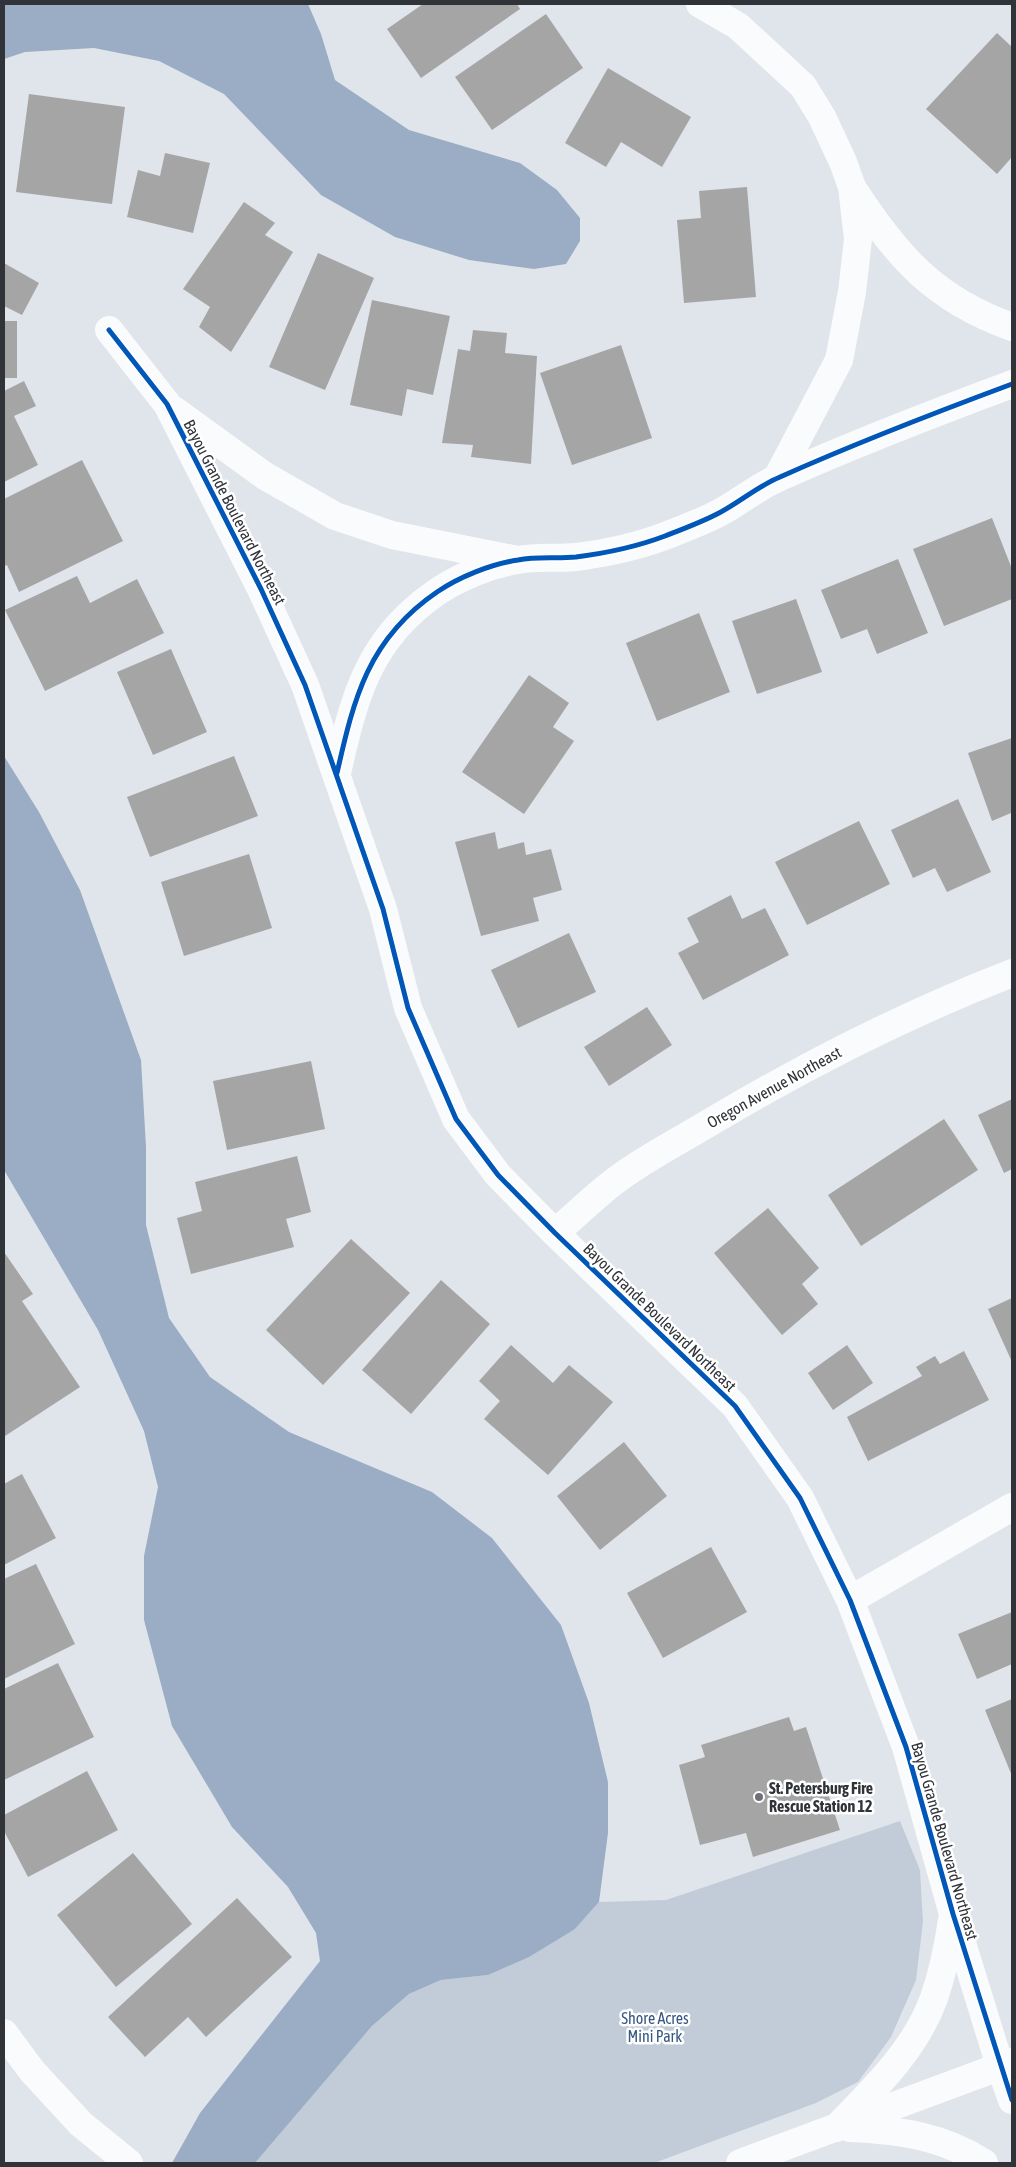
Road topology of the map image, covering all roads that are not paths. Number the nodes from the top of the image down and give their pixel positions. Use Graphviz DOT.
graph roads {
  1 [pos="700,4"];
  2 [pos="852,187"];
  3 [pos="1012,327"];
  4 [pos="109,330"];
  5 [pos="1012,384"];
  6 [pos="166,404"];
  7 [pos="777,478"];
  8 [pos="518,560"];
  9 [pos="337,773"];
  10 [pos="1012,973"];
  11 [pos="555,1233"];
  12 [pos="1012,1508"];
  13 [pos="850,1600"];
  14 [pos="953,1914"];
  15 [pos="4,2034"];
  16 [pos="1006,2064"];
  17 [pos="1012,2100"];
  18 [pos="836,2128"];
  19 [pos="129,2163"];
  20 [pos="740,2163"];
  21 [pos="984,2163"];
  1 -- 2 [label="street"];
  2 -- 3 [label="street"];
  2 -- 7 [label="street"];
  4 -- 6 [label="street, Bayou Grande Boulevard Northeast"];
  5 -- 7 [label="street, Bayou Grande Boulevard Northeast"];
  6 -- 8 [label="street, Bayou Grande Boulevard Northeast"];
  6 -- 9 [label="street, Bayou Grande Boulevard Northeast"];
  7 -- 8 [label="street, Bayou Grande Boulevard Northeast"];
  8 -- 9 [label="street, Bayou Grande Boulevard Northeast"];
  9 -- 11 [label="street, Bayou Grande Boulevard Northeast"];
  10 -- 11 [label="street, Oregon Avenue Northeast"];
  11 -- 13 [label="street, Bayou Grande Boulevard Northeast"];
  12 -- 13 [label="street"];
  13 -- 14 [label="street, Bayou Grande Boulevard Northeast"];
  14 -- 16 [label="street, Bayou Grande Boulevard Northeast"];
  14 -- 18 [label="street, Bayou Grande Boulevard Northeast"];
  15 -- 19 [label="street"];
  16 -- 17 [label="street"];
  16 -- 18 [label="street, Bayou Grande Boulevard Northeast"];
  18 -- 20 [label="street, Bayou Grande Boulevard Northeast"];
  18 -- 21 [label="street, Bayou Grande Boulevard Northeast"];
}
